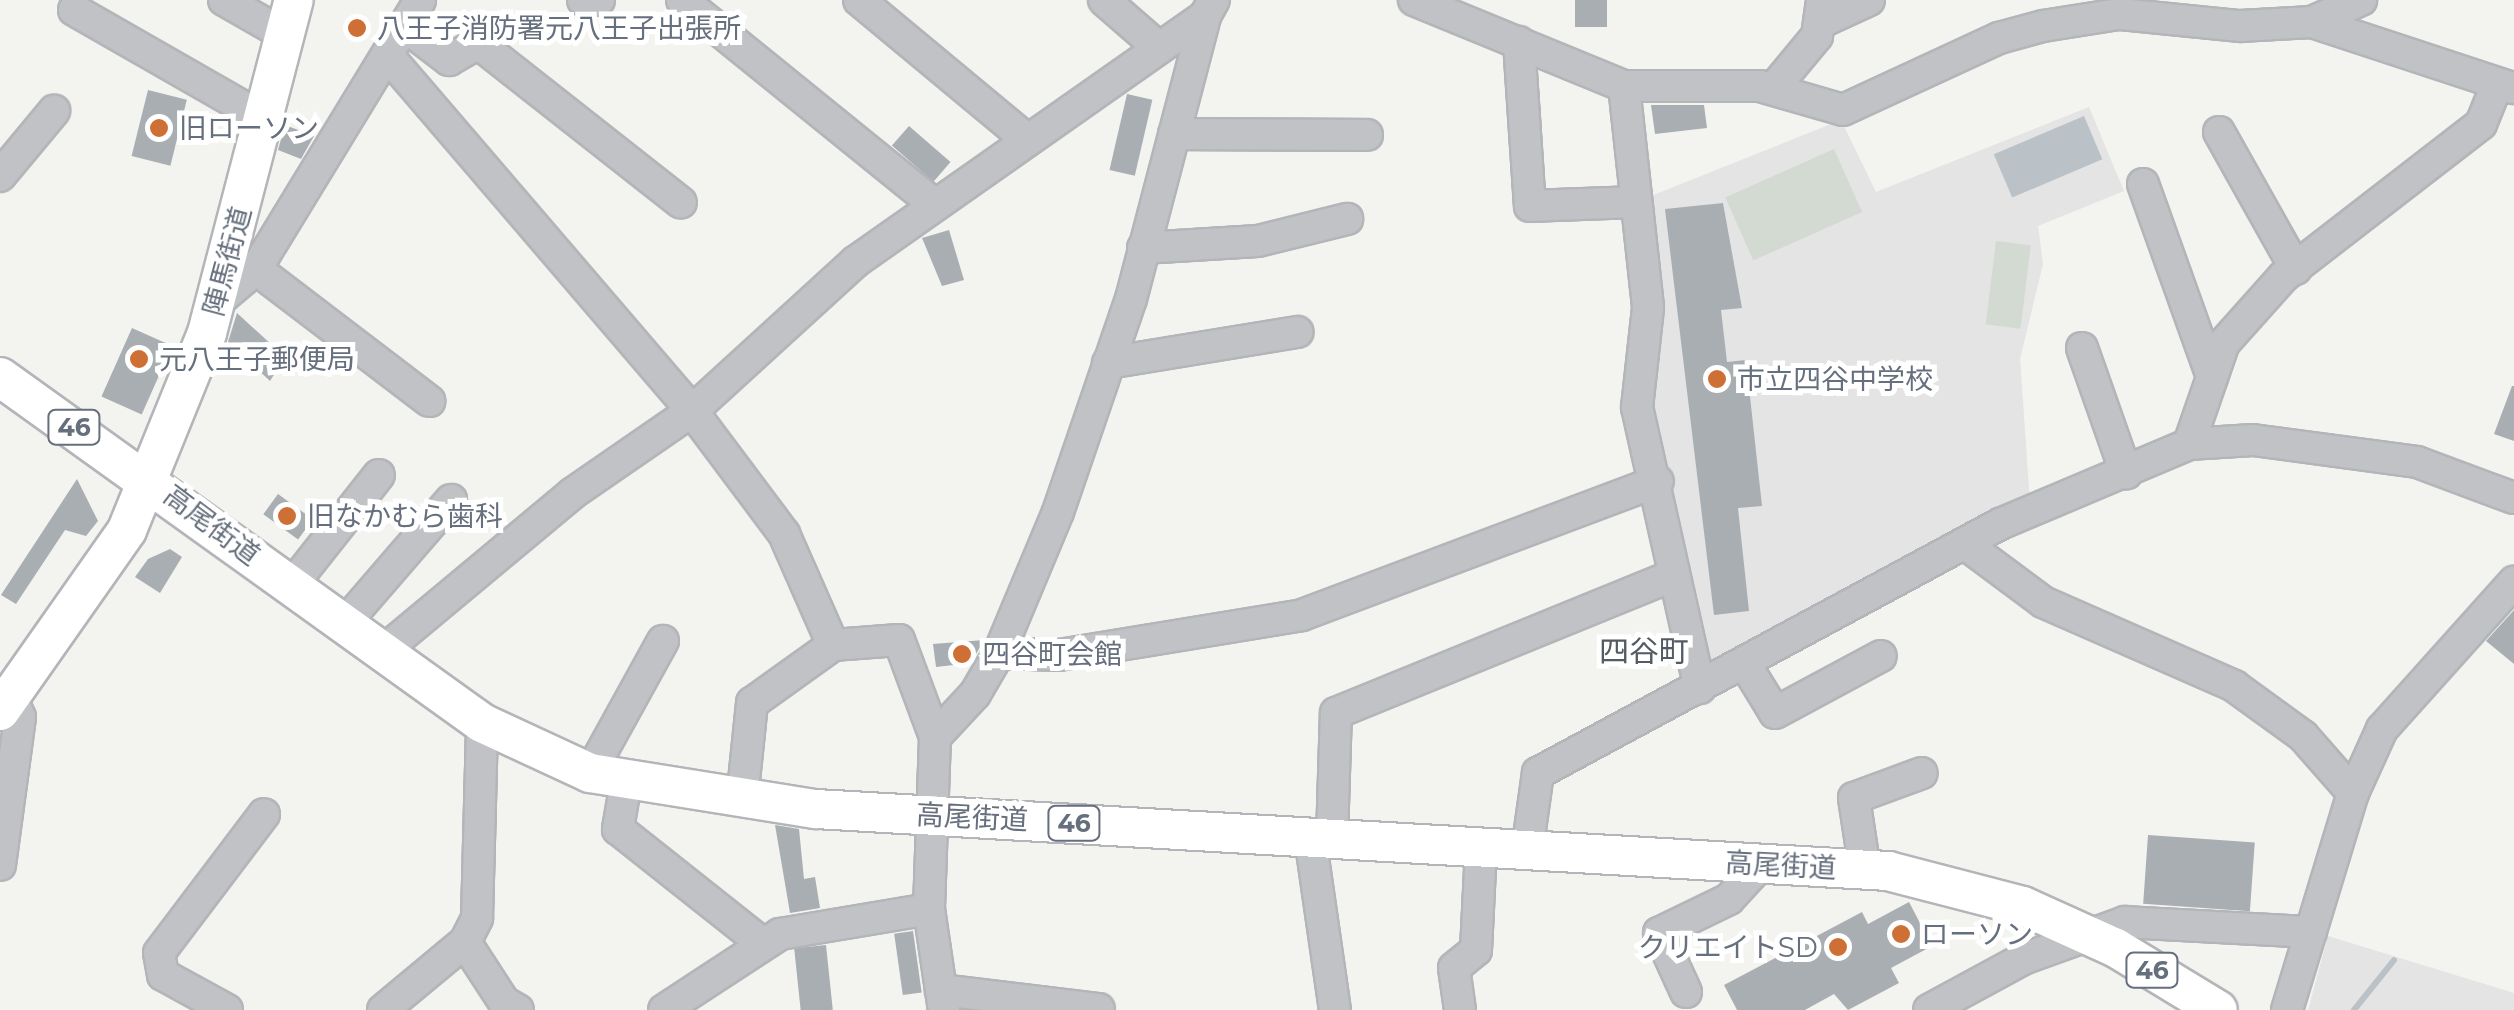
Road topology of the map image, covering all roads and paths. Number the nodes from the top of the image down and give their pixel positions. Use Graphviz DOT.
graph roads {
  1 [pos="224,0"];
  2 [pos="583,0"];
  3 [pos="600,0"];
  4 [pos="682,0"];
  5 [pos="859,0"];
  6 [pos="1104,0"];
  7 [pos="1414,0"];
  8 [pos="1869,0"];
  9 [pos="2361,0"];
  10 [pos="1209,8"];
  11 [pos="1448,9"];
  12 [pos="74,10"];
  13 [pos="1820,12"];
  14 [pos="414,14"];
  15 [pos="289,18"];
  16 [pos="2312,22"];
  17 [pos="1519,42"];
  18 [pos="1157,46"];
  19 [pos="388,56"];
  20 [pos="1624,86"];
  21 [pos="2505,88"];
  22 [pos="1772,89"];
  23 [pos="54,111"];
  24 [pos="264,120"];
  25 [pos="2219,132"];
  26 [pos="1174,134"];
  27 [pos="1367,135"];
  28 [pos="1026,138"];
  29 [pos="0,176"];
  30 [pos="2143,184"];
  31 [pos="1635,202"];
  32 [pos="681,204"];
  33 [pos="934,205"];
  34 [pos="1348,219"];
  35 [pos="1143,248"];
  36 [pos="2296,268"];
  37 [pos="256,270"];
  38 [pos="217,302"];
  39 [pos="1297,332"];
  40 [pos="2082,348"];
  41 [pos="1108,362"];
  42 [pos="0,377"];
  43 [pos="2212,377"];
  44 [pos="429,401"];
  45 [pos="692,411"];
  46 [pos="2189,444"];
  47 [pos="2126,473"];
  48 [pos="379,475"];
  49 [pos="147,477"];
  50 [pos="1658,481"];
  51 [pos="2514,498"];
  52 [pos="450,500"];
  53 [pos="1965,544"];
  54 [pos="1671,576"];
  55 [pos="2514,582"];
  56 [pos="292,585"];
  57 [pos="344,624"];
  58 [pos="663,641"];
  59 [pos="833,644"];
  60 [pos="381,652"];
  61 [pos="999,653"];
  62 [pos="1881,656"];
  63 [pos="1745,664"];
  64 [pos="1700,688"];
  65 [pos="5,705"];
  66 [pos="482,723"];
  67 [pos="935,737"];
  68 [pos="1922,773"];
  69 [pos="608,778"];
  70 [pos="2354,793"];
  71 [pos="742,800"];
  72 [pos="264,814"];
  73 [pos="933,814"];
  74 [pos="1321,837"];
  75 [pos="1481,848"];
  76 [pos="1527,851"];
  77 [pos="1762,864"];
  78 [pos="0,865"];
  79 [pos="1865,870"];
  80 [pos="929,910"];
  81 [pos="2085,932"];
  82 [pos="2311,932"];
  83 [pos="465,942"];
  84 [pos="762,943"];
  85 [pos="1686,992"];
  86 [pos="942,1000"];
  87 [pos="1099,1009"];
  88 [pos="227,1010"];
  89 [pos="383,1010"];
  90 [pos="518,1010"];
  91 [pos="664,1010"];
  92 [pos="1335,1010"];
  93 [pos="1460,1010"];
  94 [pos="1928,1010"];
  95 [pos="2218,1010"];
  96 [pos="2287,1010"];
  1 -- 15 [label="street"];
  2 -- 3 [label="street"];
  4 -- 33 [label="street"];
  5 -- 28 [label="street"];
  6 -- 18 [label="street"];
  7 -- 11 [label="street"];
  8 -- 13 [label="street"];
  9 -- 16 [label="street"];
  10 -- 18 [label="street"];
  10 -- 26 [label="street"];
  11 -- 17 [label="street"];
  12 -- 24 [label="street"];
  13 -- 22 [label="street"];
  14 -- 19 [label="street"];
  14 -- 32 [label="street"];
  15 -- 24 [label="main road, 陣馬街道"];
  16 -- 21 [label="street"];
  16 -- 22 [label="street"];
  17 -- 20 [label="street"];
  17 -- 31 [label="street"];
  18 -- 28 [label="street"];
  19 -- 37 [label="street"];
  19 -- 45 [label="street"];
  20 -- 22 [label="street"];
  20 -- 31 [label="street"];
  21 -- 36 [label="street"];
  23 -- 29 [label="street"];
  24 -- 38 [label="main road, 陣馬街道"];
  25 -- 36 [label="street"];
  26 -- 27 [label="street"];
  26 -- 35 [label="street"];
  28 -- 33 [label="street"];
  30 -- 43 [label="street"];
  31 -- 50 [label="street"];
  33 -- 45 [label="street"];
  34 -- 35 [label="street"];
  35 -- 41 [label="street"];
  36 -- 43 [label="street"];
  37 -- 38 [label="street"];
  37 -- 44 [label="street"];
  38 -- 49 [label="main road, 陣馬街道"];
  39 -- 41 [label="street"];
  40 -- 47 [label="street"];
  41 -- 61 [label="street"];
  42 -- 49 [label="main road, 高尾街道 / 46"];
  43 -- 46 [label="street"];
  45 -- 59 [label="street"];
  45 -- 60 [label="street"];
  46 -- 47 [label="street"];
  46 -- 51 [label="street"];
  47 -- 53 [label="street"];
  48 -- 56 [label="street"];
  49 -- 56 [label="main road, 高尾街道 / 46"];
  49 -- 65 [label="main road, 陣馬街道"];
  50 -- 54 [label="street"];
  50 -- 61 [label="street"];
  52 -- 57 [label="street"];
  53 -- 63 [label="street"];
  53 -- 70 [label="street"];
  54 -- 64 [label="street"];
  54 -- 74 [label="street"];
  55 -- 70 [label="street"];
  56 -- 57 [label="main road, 高尾街道 / 46"];
  57 -- 60 [label="main road, 高尾街道 / 46"];
  58 -- 69 [label="street"];
  59 -- 67 [label="street"];
  59 -- 71 [label="street"];
  60 -- 66 [label="main road, 高尾街道 / 46"];
  61 -- 67 [label="street"];
  62 -- 63 [label="street"];
  63 -- 64 [label="street"];
  64 -- 76 [label="street"];
  65 -- 78 [label="street"];
  66 -- 69 [label="main road, 高尾街道 / 46"];
  66 -- 83 [label="street"];
  67 -- 73 [label="street"];
  68 -- 79 [label="street"];
  69 -- 71 [label="main road, 高尾街道 / 46"];
  69 -- 84 [label="street"];
  70 -- 82 [label="street"];
  71 -- 73 [label="main road, 高尾街道 / 46"];
  72 -- 88 [label="street"];
  73 -- 74 [label="main road, 高尾街道 / 46"];
  73 -- 80 [label="street"];
  74 -- 75 [label="main road, 高尾街道 / 46"];
  74 -- 92 [label="street"];
  75 -- 76 [label="main road, 高尾街道 / 46"];
  75 -- 93 [label="street"];
  76 -- 77 [label="main road, 高尾街道 / 46"];
  77 -- 79 [label="main road, 高尾街道 / 46"];
  77 -- 85 [label="street"];
  79 -- 81 [label="main road, 高尾街道 / 46"];
  80 -- 84 [label="street"];
  80 -- 86 [label="street"];
  81 -- 82 [label="street"];
  81 -- 94 [label="street"];
  81 -- 95 [label="main road, 高尾街道 / 46"];
  82 -- 96 [label="street"];
  83 -- 89 [label="street"];
  83 -- 90 [label="street"];
  84 -- 91 [label="street"];
  86 -- 87 [label="street"];
}
